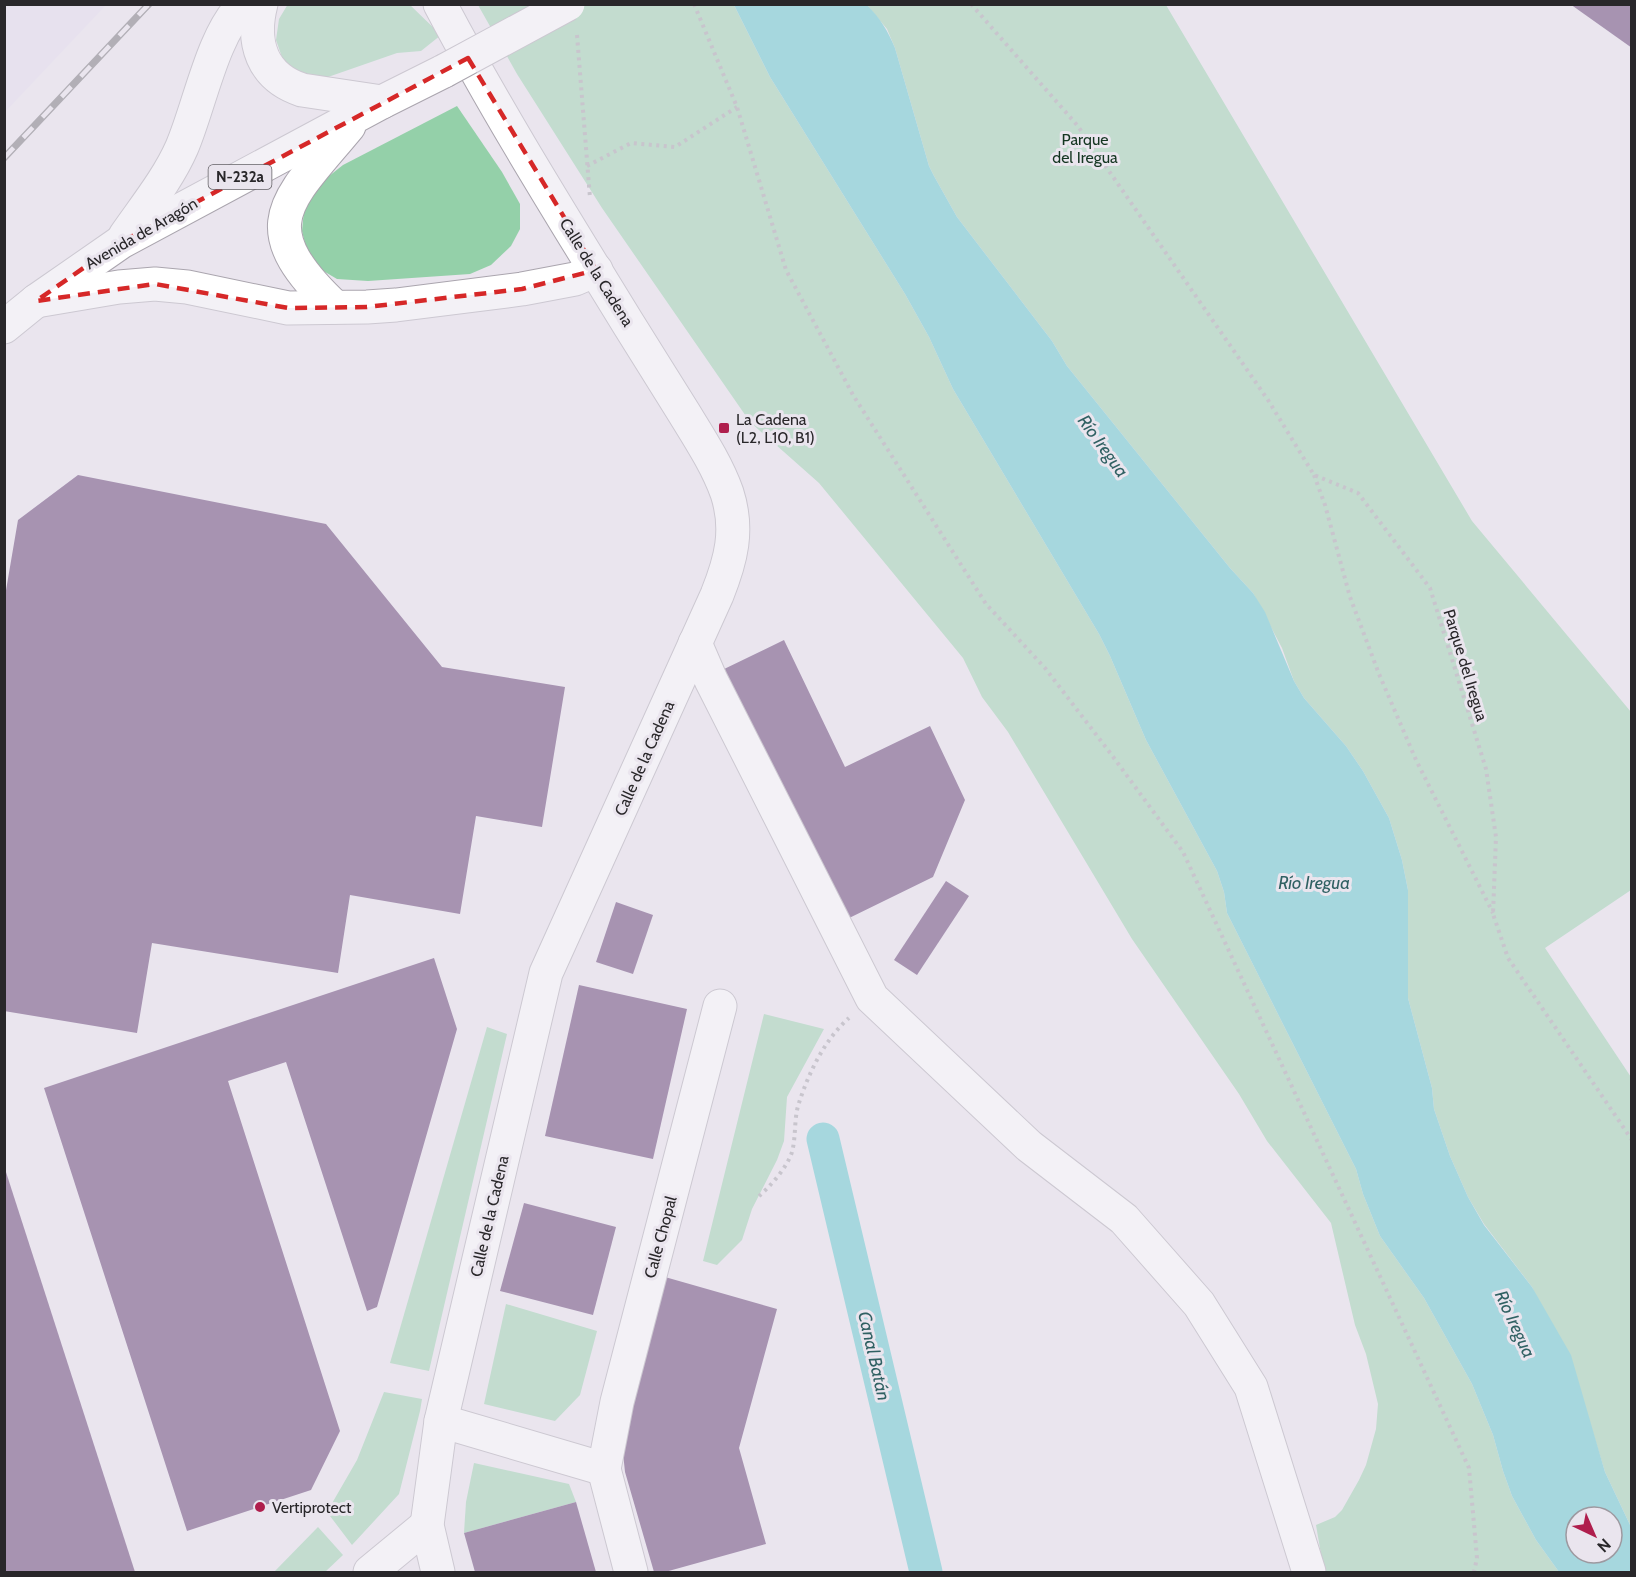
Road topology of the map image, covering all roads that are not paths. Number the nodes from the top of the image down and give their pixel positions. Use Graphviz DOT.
graph roads {
  1 [pos="244,4"];
  2 [pos="261,4"];
  3 [pos="440,4"];
  4 [pos="573,16"];
  5 [pos="371,107"];
  6 [pos="121,242"];
  7 [pos="596,270"];
  8 [pos="36,301"];
  9 [pos="335,307"];
  10 [pos="4,327"];
  11 [pos="695,643"];
  12 [pos="720,1006"];
  13 [pos="441,1421"];
  14 [pos="604,1469"];
  15 [pos="427,1525"];
  16 [pos="370,1572"];
  17 [pos="438,1572"];
  18 [pos="631,1572"];
  19 [pos="1309,1572"];
  1 -- 6 [label="street"];
  2 -- 5 [label="street"];
  3 -- 7 [label="street, Calle de la Cadena"];
  4 -- 5 [label="street, N-232a, bridge"];
  5 -- 6 [label="street, Avenida de Aragón / N-232a"];
  5 -- 9 [label="street"];
  6 -- 8 [label="street, Avenida de Aragón / N-232a"];
  7 -- 9 [label="street"];
  7 -- 11 [label="street, Calle de la Cadena"];
  8 -- 9 [label="street"];
  8 -- 10 [label="street, Avenida de Aragón / N-232a"];
  11 -- 13 [label="street, Calle de la Cadena"];
  11 -- 19 [label="street"];
  12 -- 14 [label="street, Calle Chopal"];
  13 -- 14 [label="street"];
  13 -- 15 [label="street, Calle de la Cadena"];
  14 -- 18 [label="street, Calle Chopal"];
  15 -- 16 [label="street"];
  15 -- 17 [label="street, Calle de la Cadena"];
}
